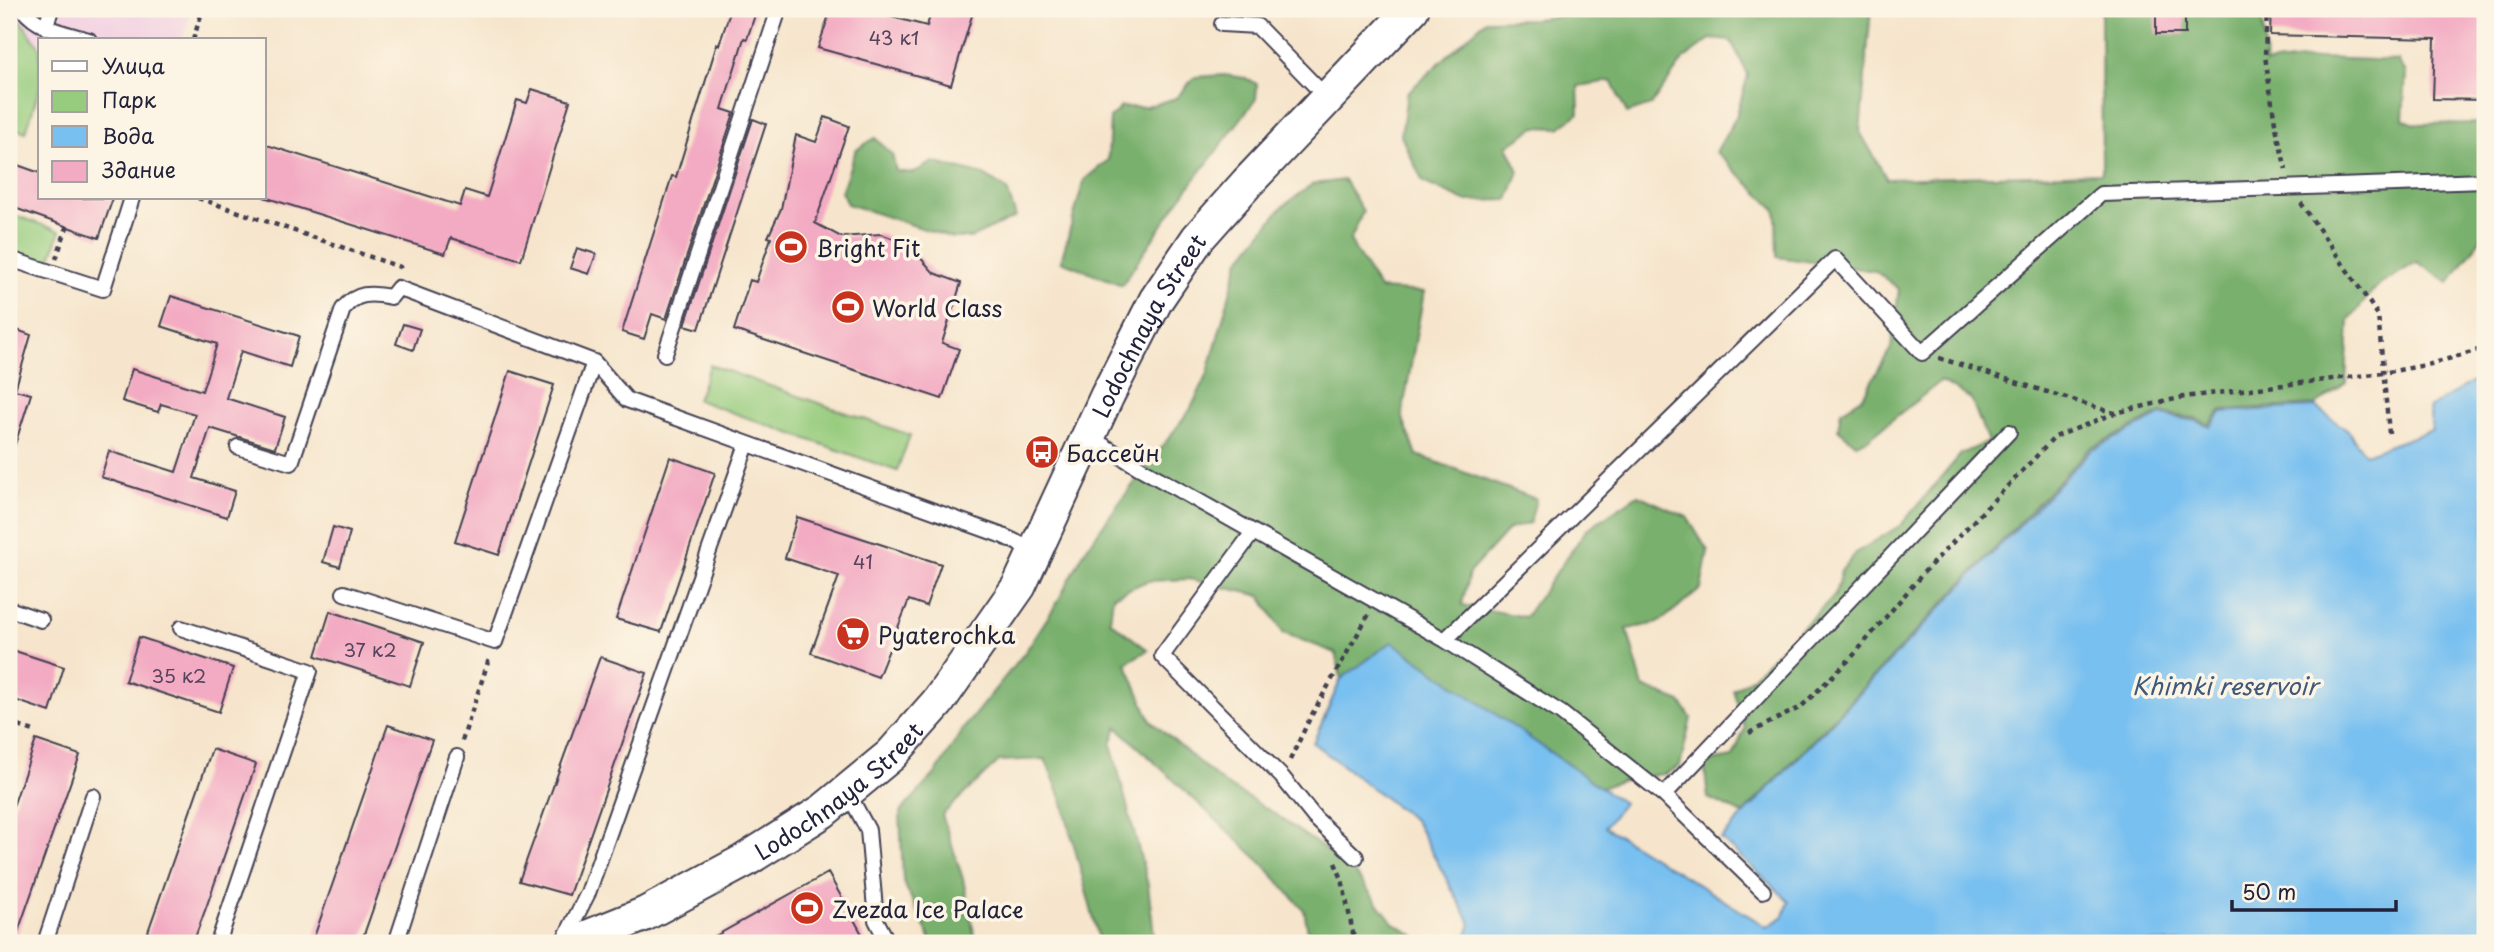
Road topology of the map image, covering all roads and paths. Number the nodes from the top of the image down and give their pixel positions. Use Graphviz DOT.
graph roads {
  1 [pos="23,9"];
  2 [pos="51,9"];
  3 [pos="203,9"];
  4 [pos="779,9"];
  5 [pos="1412,9"];
  6 [pos="2267,9"];
  7 [pos="1222,24"];
  8 [pos="46,27"];
  9 [pos="82,38"];
  10 [pos="194,38"];
  11 [pos="2265,56"];
  12 [pos="1327,98"];
  13 [pos="2485,181"];
  14 [pos="131,200"];
  15 [pos="204,200"];
  16 [pos="67,227"];
  17 [pos="10,263"];
  18 [pos="51,272"];
  19 [pos="398,288"];
  20 [pos="2378,315"];
  21 [pos="2485,348"];
  22 [pos="1922,353"];
  23 [pos="664,354"];
  24 [pos="594,362"];
  25 [pos="2383,373"];
  26 [pos="2115,413"];
  27 [pos="2009,432"];
  28 [pos="2389,433"];
  29 [pos="1088,436"];
  30 [pos="747,444"];
  31 [pos="238,447"];
  32 [pos="1253,532"];
  33 [pos="1037,551"];
  34 [pos="344,593"];
  35 [pos="1376,601"];
  36 [pos="9,608"];
  37 [pos="41,620"];
  38 [pos="181,628"];
  39 [pos="1445,640"];
  40 [pos="495,642"];
  41 [pos="9,723"];
  42 [pos="37,733"];
  43 [pos="1707,748"];
  44 [pos="457,758"];
  45 [pos="1282,777"];
  46 [pos="848,793"];
  47 [pos="1664,795"];
  48 [pos="93,796"];
  49 [pos="1315,818"];
  50 [pos="1356,857"];
  51 [pos="1763,891"];
  52 [pos="589,939"];
  53 [pos="45,943"];
  54 [pos="218,943"];
  55 [pos="396,943"];
  56 [pos="562,943"];
  57 [pos="888,943"];
  58 [pos="1355,943"];
  1 -- 8 [label="lane"];
  2 -- 8 [label="lane"];
  3 -- 10 [label="path"];
  4 -- 23 [label="lane"];
  5 -- 12 [label="street, Lodochnaya Street"];
  6 -- 11 [label="path"];
  7 -- 12 [label="lane"];
  8 -- 9 [label="lane"];
  12 -- 29 [label="street, Lodochnaya Street"];
  13 -- 22 [label="lane"];
  14 -- 18 [label="lane"];
  15 -- 19 [label="path"];
  16 -- 18 [label="path"];
  17 -- 18 [label="lane"];
  19 -- 24 [label="lane"];
  19 -- 31 [label="lane"];
  20 -- 25 [label="path"];
  21 -- 25 [label="path"];
  22 -- 26 [label="path"];
  22 -- 39 [label="lane"];
  24 -- 30 [label="lane"];
  24 -- 40 [label="lane"];
  25 -- 26 [label="path"];
  25 -- 28 [label="path"];
  26 -- 43 [label="path"];
  27 -- 43 [label="lane"];
  29 -- 32 [label="lane"];
  29 -- 33 [label="street, Lodochnaya Street"];
  30 -- 33 [label="lane"];
  30 -- 56 [label="lane"];
  32 -- 35 [label="lane"];
  32 -- 45 [label="lane"];
  33 -- 46 [label="street, Lodochnaya Street"];
  34 -- 40 [label="lane"];
  35 -- 39 [label="lane"];
  35 -- 45 [label="path"];
  36 -- 37 [label="lane"];
  38 -- 54 [label="lane"];
  39 -- 47 [label="lane"];
  40 -- 44 [label="path"];
  41 -- 42 [label="path"];
  43 -- 47 [label="lane"];
  44 -- 55 [label="lane"];
  45 -- 49 [label="lane"];
  46 -- 52 [label="street, Lodochnaya Street"];
  46 -- 57 [label="lane"];
  47 -- 51 [label="lane"];
  48 -- 53 [label="lane"];
  49 -- 50 [label="lane"];
  49 -- 58 [label="path"];
}
